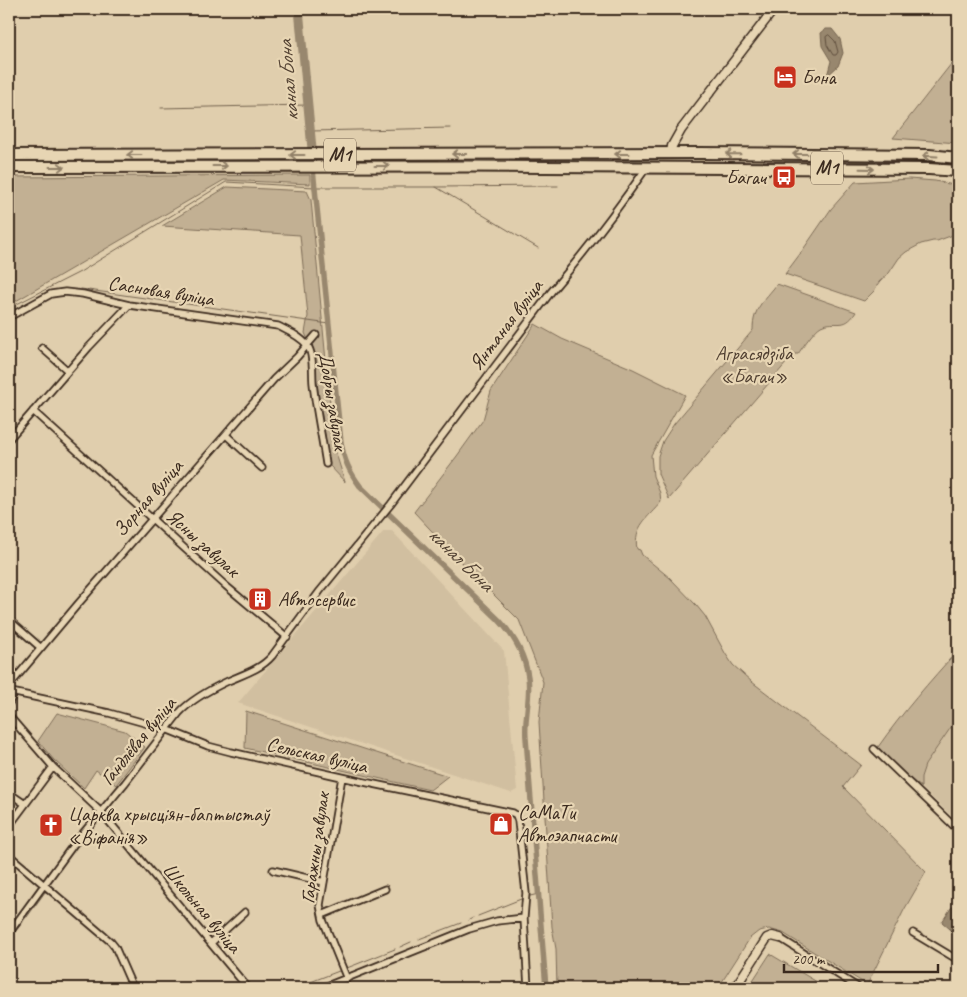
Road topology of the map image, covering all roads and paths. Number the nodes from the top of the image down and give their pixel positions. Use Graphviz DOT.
graph roads {
  1 [pos="774,9"];
  2 [pos="671,154"];
  3 [pos="9,156"];
  4 [pos="958,158"];
  5 [pos="9,167"];
  6 [pos="647,167"];
  7 [pos="958,171"];
  8 [pos="129,305"];
  9 [pos="9,317"];
  10 [pos="316,335"];
  11 [pos="307,345"];
  12 [pos="42,348"];
  13 [pos="68,370"];
  14 [pos="33,411"];
  15 [pos="226,435"];
  16 [pos="9,439"];
  17 [pos="326,464"];
  18 [pos="262,468"];
  19 [pos="392,504"];
  20 [pos="152,518"];
  21 [pos="9,620"];
  22 [pos="287,636"];
  23 [pos="40,648"];
  24 [pos="9,689"];
  25 [pos="9,703"];
  26 [pos="9,716"];
  27 [pos="166,728"];
  28 [pos="874,749"];
  29 [pos="53,767"];
  30 [pos="342,777"];
  31 [pos="9,793"];
  32 [pos="25,804"];
  33 [pos="101,812"];
  34 [pos="9,826"];
  35 [pos="958,830"];
  36 [pos="9,855"];
  37 [pos="273,870"];
  38 [pos="324,882"];
  39 [pos="44,886"];
  40 [pos="385,890"];
  41 [pos="245,912"];
  42 [pos="322,915"];
  43 [pos="524,918"];
  44 [pos="9,933"];
  45 [pos="913,933"];
  46 [pos="780,938"];
  47 [pos="211,943"];
  48 [pos="958,960"];
  49 [pos="347,979"];
  50 [pos="133,988"];
  51 [pos="248,988"];
  52 [pos="322,988"];
  53 [pos="528,988"];
  54 [pos="734,988"];
  55 [pos="859,988"];
  1 -- 2 [label="street"];
  2 -- 3 [label="highway, М1, one-way"];
  4 -- 2 [label="highway, М1, one-way"];
  5 -- 6 [label="highway, М1, one-way"];
  6 -- 7 [label="highway, М1, one-way"];
  6 -- 19 [label="street, Янтаная вуліца"];
  8 -- 9 [label="street, Сасновая вуліца"];
  8 -- 11 [label="street, Сасновая вуліца"];
  8 -- 13 [label="street"];
  10 -- 11 [label="street, Зорная вуліца"];
  11 -- 15 [label="street, Зорная вуліца"];
  11 -- 17 [label="street, Добры завулак"];
  12 -- 13 [label="street"];
  13 -- 14 [label="street"];
  14 -- 16 [label="street"];
  14 -- 20 [label="street, Ясны завулак"];
  15 -- 18 [label="street"];
  15 -- 20 [label="street, Зорная вуліца"];
  19 -- 22 [label="street, Гандлёвая вуліца"];
  20 -- 22 [label="street, Ясны завулак"];
  20 -- 23 [label="street, Зорная вуліца"];
  21 -- 23 [label="street"];
  22 -- 27 [label="street, Гандлёвая вуліца"];
  23 -- 24 [label="street, Зорная вуліца"];
  24 -- 25 [label="street, Зорная вуліца"];
  24 -- 27 [label="street, Сельская вуліца"];
  26 -- 29 [label="street, Школьная вуліца"];
  27 -- 30 [label="street, Сельская вуліца"];
  27 -- 33 [label="street, Гандлёвая вуліца"];
  28 -- 35 [label="street"];
  29 -- 32 [label="street"];
  29 -- 33 [label="street, Школьная вуліца"];
  30 -- 38 [label="street, Гаражны завулак"];
  30 -- 43 [label="street, Сельская вуліца"];
  31 -- 32 [label="street"];
  32 -- 34 [label="street"];
  33 -- 39 [label="street, Гандлёвая вуліца"];
  33 -- 47 [label="street, Школьная вуліца"];
  36 -- 39 [label="street"];
  37 -- 38 [label="street"];
  38 -- 42 [label="street, Гаражны завулак"];
  39 -- 44 [label="street, Гандлёвая вуліца"];
  39 -- 50 [label="street"];
  40 -- 42 [label="street"];
  41 -- 47 [label="street"];
  42 -- 49 [label="street, Гаражны завулак"];
  43 -- 49 [label="street"];
  43 -- 53 [label="street"];
  45 -- 48 [label="street"];
  46 -- 54 [label="street"];
  46 -- 55 [label="street"];
  47 -- 51 [label="street, Школьная вуліца"];
  49 -- 52 [label="street"];
}
